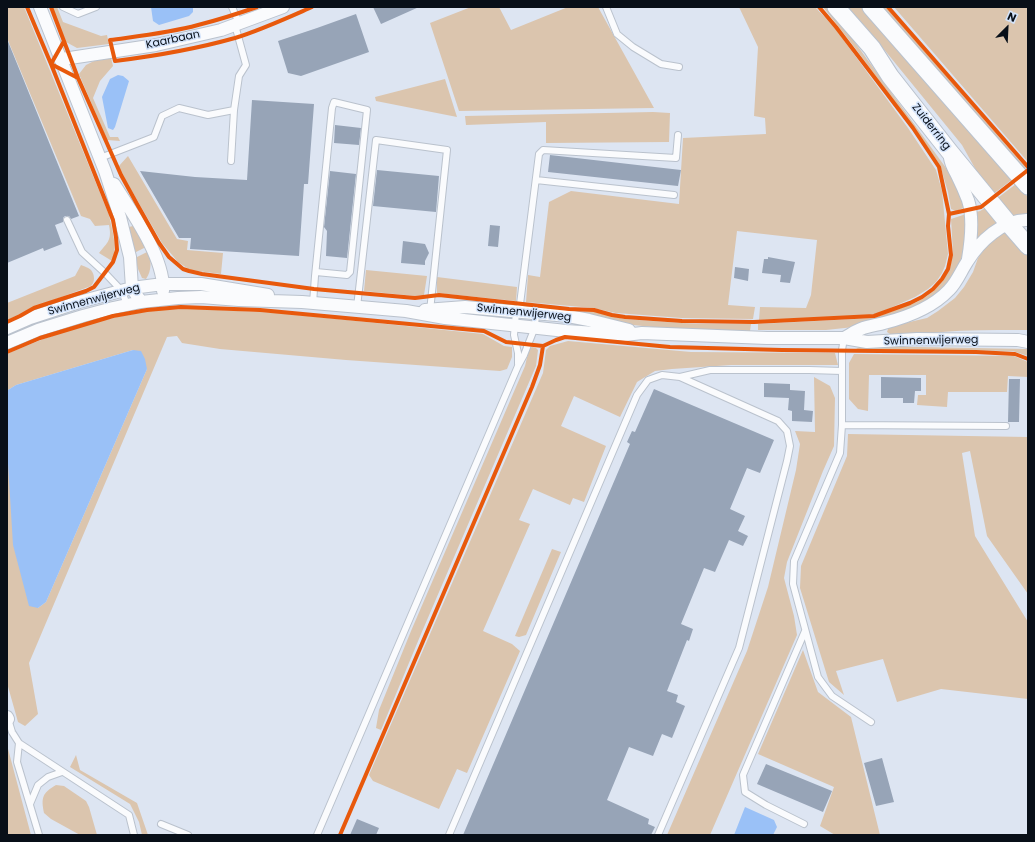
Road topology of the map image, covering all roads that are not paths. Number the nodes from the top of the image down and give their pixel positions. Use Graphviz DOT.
graph roads {
  1 [pos="40,7"];
  2 [pos="63,7"];
  3 [pos="96,7"];
  4 [pos="232,7"];
  5 [pos="283,7"];
  6 [pos="606,7"];
  7 [pos="836,7"];
  8 [pos="871,7"];
  9 [pos="237,24"];
  10 [pos="60,58"];
  11 [pos="679,67"];
  12 [pos="234,110"];
  13 [pos="678,135"];
  14 [pos="949,151"];
  15 [pos="100,158"];
  16 [pos="231,161"];
  17 [pos="105,170"];
  18 [pos="536,180"];
  19 [pos="1028,186"];
  20 [pos="674,195"];
  21 [pos="67,220"];
  22 [pos="1028,220"];
  23 [pos="1008,224"];
  24 [pos="1028,246"];
  25 [pos="968,260"];
  26 [pos="316,272"];
  27 [pos="163,284"];
  28 [pos="127,289"];
  29 [pos="162,300"];
  30 [pos="141,302"];
  31 [pos="308,302"];
  32 [pos="128,304"];
  33 [pos="357,307"];
  34 [pos="429,312"];
  35 [pos="517,312"];
  36 [pos="536,314"];
  37 [pos="515,325"];
  38 [pos="535,327"];
  39 [pos="7,328"];
  40 [pos="642,333"];
  41 [pos="844,338"];
  42 [pos="1025,340"];
  43 [pos="7,343"];
  44 [pos="518,366"];
  45 [pos="842,372"];
  46 [pos="680,377"];
  47 [pos="842,425"];
  48 [pos="1006,426"];
  49 [pos="805,631"];
  50 [pos="7,718"];
  51 [pos="872,722"];
  52 [pos="19,743"];
  53 [pos="62,772"];
  54 [pos="30,804"];
  55 [pos="162,824"];
  56 [pos="804,824"];
  57 [pos="39,835"];
  58 [pos="134,835"];
  59 [pos="188,835"];
  60 [pos="317,835"];
  61 [pos="449,835"];
  62 [pos="658,835"];
  1 -- 10 [label="street"];
  2 -- 3 [label="lane"];
  4 -- 9 [label="lane"];
  5 -- 9 [label="street, Kaarbaan"];
  6 -- 11 [label="lane"];
  7 -- 14 [label="main road, Zuiderring"];
  8 -- 19 [label="main road"];
  9 -- 10 [label="street, Kaarbaan"];
  9 -- 12 [label="lane"];
  10 -- 15 [label="street"];
  12 -- 15 [label="lane"];
  12 -- 16 [label="lane"];
  13 -- 18 [label="lane"];
  14 -- 23 [label="main road, Zuiderring"];
  14 -- 25 [label="street, Swinnenwijerweg"];
  15 -- 17 [label="street"];
  17 -- 27 [label="street"];
  17 -- 28 [label="street"];
  18 -- 20 [label="lane"];
  18 -- 35 [label="lane"];
  21 -- 28 [label="lane"];
  22 -- 23 [label="street, Swinnenwijerweg"];
  23 -- 24 [label="main road, Zuiderring"];
  23 -- 25 [label="street, Swinnenwijerweg"];
  25 -- 41 [label="street, Swinnenwijerweg"];
  26 -- 26 [label="lane"];
  26 -- 31 [label="lane"];
  27 -- 28 [label="street, Swinnenwijerweg"];
  27 -- 29 [label="street"];
  27 -- 31 [label="street, Swinnenwijerweg"];
  28 -- 30 [label="street"];
  28 -- 32 [label="lane"];
  28 -- 39 [label="street, Swinnenwijerweg"];
  29 -- 30 [label="street, Swinnenwijerweg"];
  29 -- 31 [label="street, Swinnenwijerweg"];
  30 -- 32 [label="street, Swinnenwijerweg"];
  31 -- 33 [label="street, Swinnenwijerweg"];
  32 -- 43 [label="street, Swinnenwijerweg"];
  33 -- 34 [label="street, Swinnenwijerweg"];
  33 -- 34 [label="lane"];
  34 -- 35 [label="street, Swinnenwijerweg"];
  34 -- 37 [label="street, Swinnenwijerweg"];
  35 -- 36 [label="street, Swinnenwijerweg"];
  35 -- 37 [label="lane"];
  36 -- 38 [label="lane"];
  36 -- 40 [label="street, Swinnenwijerweg"];
  37 -- 38 [label="street, Swinnenwijerweg"];
  37 -- 44 [label="lane"];
  38 -- 40 [label="street, Swinnenwijerweg"];
  38 -- 44 [label="lane"];
  40 -- 41 [label="street, Swinnenwijerweg"];
  41 -- 42 [label="street, Swinnenwijerweg"];
  41 -- 45 [label="lane"];
  44 -- 60 [label="lane"];
  45 -- 46 [label="lane"];
  45 -- 47 [label="lane"];
  46 -- 61 [label="lane"];
  46 -- 62 [label="lane"];
  47 -- 48 [label="lane"];
  47 -- 49 [label="lane"];
  49 -- 51 [label="lane"];
  49 -- 56 [label="lane"];
  50 -- 52 [label="lane"];
  52 -- 53 [label="lane"];
  52 -- 54 [label="lane"];
  53 -- 54 [label="lane"];
  53 -- 58 [label="lane"];
  54 -- 57 [label="lane"];
  55 -- 59 [label="lane"];
}
